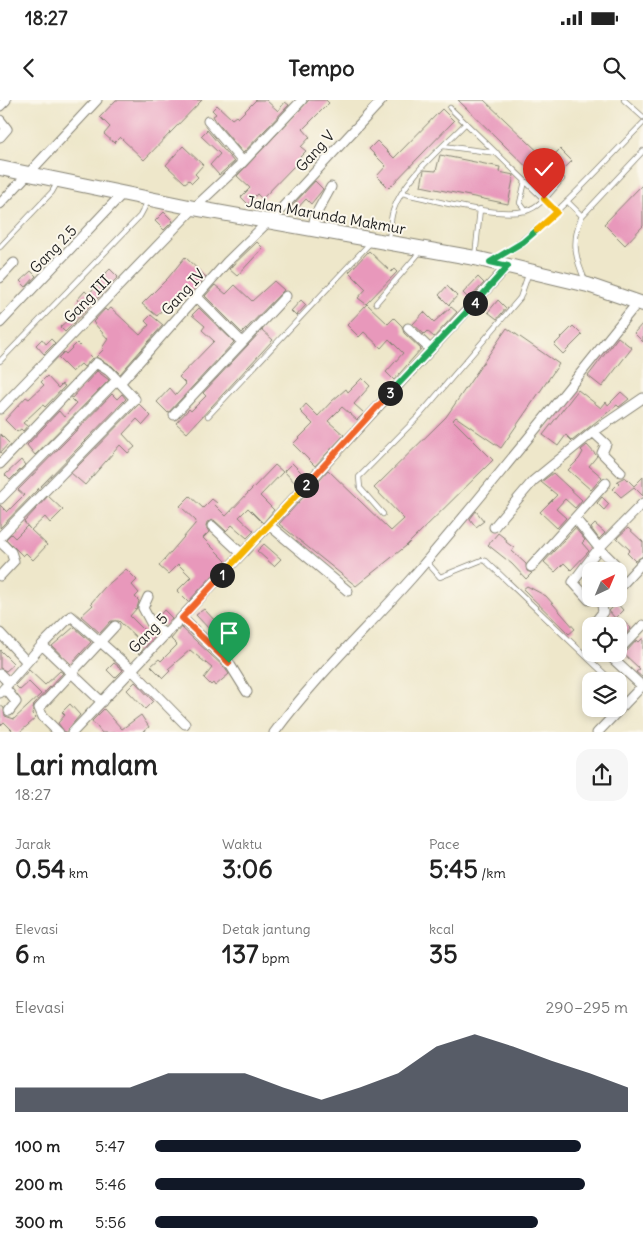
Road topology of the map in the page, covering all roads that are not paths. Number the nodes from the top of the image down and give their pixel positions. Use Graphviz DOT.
graph roads {
  1 [pos="6,100"];
  2 [pos="97,100"];
  3 [pos="302,100"];
  4 [pos="382,100"];
  5 [pos="624,100"];
  6 [pos="0,106"];
  7 [pos="450,108"];
  8 [pos="643,117"];
  9 [pos="0,120"];
  10 [pos="208,121"];
  11 [pos="466,123"];
  12 [pos="643,123"];
  13 [pos="0,137"];
  14 [pos="444,146"];
  15 [pos="643,151"];
  16 [pos="497,154"];
  17 [pos="242,162"];
  18 [pos="1,169"];
  19 [pos="28,174"];
  20 [pos="562,179"];
  21 [pos="58,180"];
  22 [pos="525,181"];
  23 [pos="331,186"];
  24 [pos="124,192"];
  25 [pos="402,194"];
  26 [pos="150,198"];
  27 [pos="544,199"];
  28 [pos="567,201"];
  29 [pos="0,204"];
  30 [pos="194,208"];
  31 [pos="480,209"];
  32 [pos="526,211"];
  33 [pos="557,212"];
  34 [pos="582,216"];
  35 [pos="269,222"];
  36 [pos="313,229"];
  37 [pos="373,239"];
  38 [pos="389,242"];
  39 [pos="0,247"];
  40 [pos="423,249"];
  41 [pos="475,258"];
  42 [pos="490,262"];
  43 [pos="14,263"];
  44 [pos="508,266"];
  45 [pos="529,271"];
  46 [pos="0,278"];
  47 [pos="588,285"];
  48 [pos="286,296"];
  49 [pos="197,297"];
  50 [pos="641,300"];
  51 [pos="376,303"];
  52 [pos="0,323"];
  53 [pos="408,328"];
  54 [pos="242,342"];
  55 [pos="431,350"];
  56 [pos="0,361"];
  57 [pos="119,381"];
  58 [pos="643,398"];
  59 [pos="0,409"];
  60 [pos="174,415"];
  61 [pos="208,416"];
  62 [pos="593,432"];
  63 [pos="0,464"];
  64 [pos="621,472"];
  65 [pos="606,483"];
  66 [pos="0,500"];
  67 [pos="643,503"];
  68 [pos="383,514"];
  69 [pos="575,518"];
  70 [pos="269,525"];
  71 [pos="212,526"];
  72 [pos="494,527"];
  73 [pos="0,537"];
  74 [pos="0,542"];
  75 [pos="599,548"];
  76 [pos="241,553"];
  77 [pos="426,561"];
  78 [pos="588,562"];
  79 [pos="613,562"];
  80 [pos="643,562"];
  81 [pos="531,567"];
  82 [pos="582,569"];
  83 [pos="0,576"];
  84 [pos="628,578"];
  85 [pos="348,591"];
  86 [pos="582,593"];
  87 [pos="148,597"];
  88 [pos="182,618"];
  89 [pos="643,625"];
  90 [pos="116,626"];
  91 [pos="0,633"];
  92 [pos="166,635"];
  93 [pos="101,642"];
  94 [pos="627,642"];
  95 [pos="42,645"];
  96 [pos="27,662"];
  97 [pos="619,662"];
  98 [pos="132,670"];
  99 [pos="603,672"];
  100 [pos="72,673"];
  101 [pos="0,674"];
  102 [pos="642,686"];
  103 [pos="5,688"];
  104 [pos="247,692"];
  105 [pos="102,702"];
  106 [pos="9,711"];
  107 [pos="185,724"];
  108 [pos="59,732"];
  109 [pos="72,732"];
  110 [pos="274,732"];
  111 [pos="598,732"];
  1 -- 6 [label="street"];
  2 -- 19 [label="street"];
  3 -- 17 [label="street, Gang III"];
  4 -- 35 [label="street, Gang V"];
  5 -- 8 [label="lane"];
  7 -- 11 [label="lane"];
  9 -- 13 [label="street"];
  10 -- 17 [label="street"];
  11 -- 14 [label="lane"];
  11 -- 16 [label="lane"];
  12 -- 28 [label="lane"];
  14 -- 16 [label="lane"];
  14 -- 25 [label="lane"];
  15 -- 34 [label="lane"];
  16 -- 22 [label="lane"];
  17 -- 30 [label="street, Gang III"];
  18 -- 19 [label="main road, Jalan Marunda Makmur"];
  19 -- 21 [label="main road, Jalan Marunda Makmur"];
  19 -- 29 [label="street"];
  20 -- 27 [label="lane"];
  21 -- 24 [label="main road, Jalan Marunda Makmur"];
  21 -- 39 [label="lane"];
  22 -- 27 [label="lane"];
  22 -- 32 [label="lane"];
  23 -- 36 [label="street"];
  24 -- 26 [label="main road, Jalan Marunda Makmur"];
  24 -- 52 [label="street, Gang 2.5"];
  25 -- 31 [label="lane"];
  25 -- 38 [label="lane"];
  26 -- 30 [label="main road, Jalan Marunda Makmur"];
  26 -- 56 [label="lane"];
  27 -- 32 [label="lane"];
  27 -- 33 [label="lane"];
  28 -- 33 [label="lane"];
  28 -- 34 [label="lane"];
  30 -- 35 [label="main road, Jalan Marunda Makmur"];
  30 -- 59 [label="street, Gang III"];
  31 -- 32 [label="lane"];
  31 -- 41 [label="lane"];
  33 -- 42 [label="lane"];
  34 -- 47 [label="lane"];
  35 -- 36 [label="main road, Jalan Marunda Makmur"];
  35 -- 49 [label="street, Gang IV"];
  36 -- 37 [label="main road, Jalan Marunda Makmur"];
  37 -- 38 [label="main road, Jalan Marunda Makmur"];
  37 -- 61 [label="lane"];
  38 -- 40 [label="main road, Jalan Marunda Makmur"];
  40 -- 41 [label="main road, Jalan Marunda Makmur"];
  40 -- 51 [label="lane"];
  41 -- 42 [label="main road, Jalan Marunda Makmur"];
  42 -- 44 [label="main road, Jalan Marunda Makmur"];
  43 -- 46 [label="street"];
  44 -- 45 [label="main road, Jalan Marunda Makmur"];
  44 -- 55 [label="street, Gang 5"];
  45 -- 47 [label="main road, Jalan Marunda Makmur"];
  45 -- 68 [label="lane"];
  47 -- 50 [label="main road, Jalan Marunda Makmur"];
  48 -- 54 [label="street"];
  49 -- 54 [label="street"];
  49 -- 57 [label="street, Gang IV"];
  50 -- 77 [label="street"];
  53 -- 55 [label="street"];
  54 -- 60 [label="street"];
  55 -- 70 [label="street, Gang 5"];
  57 -- 63 [label="street"];
  57 -- 66 [label="street, Gang IV"];
  57 -- 73 [label="street"];
  58 -- 62 [label="street"];
  62 -- 64 [label="street"];
  62 -- 72 [label="street"];
  65 -- 69 [label="street"];
  67 -- 75 [label="street"];
  69 -- 75 [label="street"];
  69 -- 81 [label="street"];
  70 -- 76 [label="street, Gang 5"];
  70 -- 85 [label="street"];
  71 -- 76 [label="street"];
  74 -- 83 [label="street"];
  75 -- 78 [label="street"];
  75 -- 79 [label="street"];
  76 -- 88 [label="street, Gang 5"];
  77 -- 99 [label="lane"];
  77 -- 110 [label="street"];
  80 -- 84 [label="street"];
  82 -- 86 [label="street"];
  87 -- 92 [label="street"];
  88 -- 92 [label="street, Gang 5"];
  88 -- 104 [label="street"];
  89 -- 94 [label="street"];
  90 -- 93 [label="street"];
  91 -- 96 [label="street"];
  92 -- 98 [label="street, Gang 5"];
  93 -- 95 [label="street"];
  93 -- 98 [label="street"];
  93 -- 100 [label="street"];
  95 -- 96 [label="street"];
  95 -- 100 [label="street"];
  96 -- 103 [label="street"];
  97 -- 102 [label="street"];
  98 -- 105 [label="street, Gang 5"];
  98 -- 107 [label="street"];
  100 -- 105 [label="street"];
  100 -- 108 [label="street"];
  101 -- 103 [label="street"];
  102 -- 111 [label="street"];
  103 -- 106 [label="street"];
  105 -- 109 [label="street, Gang 5"];
}
